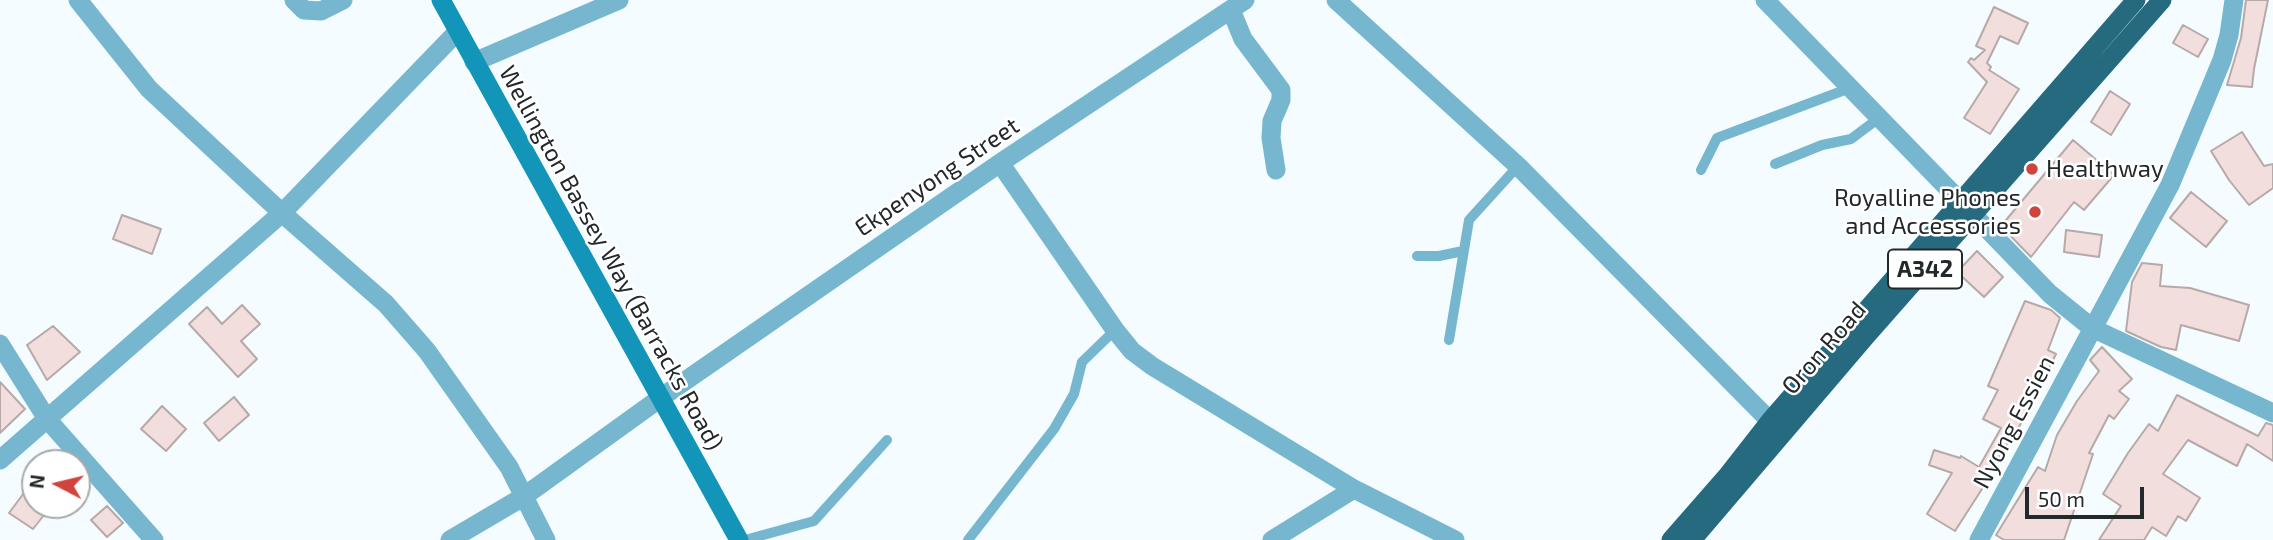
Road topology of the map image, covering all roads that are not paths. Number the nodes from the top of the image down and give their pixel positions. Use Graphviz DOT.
graph roads {
  1 [pos="78,0"];
  2 [pos="294,0"];
  3 [pos="343,0"];
  4 [pos="441,0"];
  5 [pos="619,0"];
  6 [pos="1336,0"];
  7 [pos="1765,0"];
  8 [pos="2136,0"];
  9 [pos="2162,0"];
  10 [pos="2234,0"];
  11 [pos="1238,5"];
  12 [pos="457,31"];
  13 [pos="474,61"];
  14 [pos="1850,88"];
  15 [pos="1880,118"];
  16 [pos="1000,163"];
  17 [pos="1775,164"];
  18 [pos="1518,166"];
  19 [pos="1276,170"];
  20 [pos="1701,170"];
  21 [pos="1967,209"];
  22 [pos="282,213"];
  23 [pos="1463,251"];
  24 [pos="1417,256"];
  25 [pos="2092,327"];
  26 [pos="1115,330"];
  27 [pos="1449,340"];
  28 [pos="0,344"];
  29 [pos="659,398"];
  30 [pos="2273,412"];
  31 [pos="47,419"];
  32 [pos="1770,421"];
  33 [pos="887,440"];
  34 [pos="0,460"];
  35 [pos="1354,489"];
  36 [pos="523,497"];
  37 [pos="154,540"];
  38 [pos="450,540"];
  39 [pos="546,540"];
  40 [pos="739,540"];
  41 [pos="745,540"];
  42 [pos="968,540"];
  43 [pos="1272,540"];
  44 [pos="1455,540"];
  45 [pos="1671,540"];
  46 [pos="1692,540"];
  47 [pos="1979,540"];
  1 -- 22 [label="street"];
  2 -- 3 [label="street"];
  4 -- 12 [label="main road, Wellington Bassey Way (Barracks Road)"];
  5 -- 13 [label="street"];
  6 -- 18 [label="street"];
  7 -- 14 [label="street"];
  8 -- 21 [label="highway, A342"];
  9 -- 21 [label="highway, Oron Road / A342"];
  10 -- 25 [label="street, Nyong Essien"];
  11 -- 16 [label="street, Ekpenyong Street"];
  11 -- 19 [label="street"];
  12 -- 13 [label="main road, Wellington Bassey Way (Barracks Road)"];
  12 -- 22 [label="street"];
  13 -- 29 [label="main road, Wellington Bassey Way (Barracks Road)"];
  14 -- 15 [label="street"];
  14 -- 20 [label="lane"];
  15 -- 17 [label="lane"];
  15 -- 21 [label="street"];
  16 -- 26 [label="street"];
  16 -- 29 [label="street, Ekpenyong Street"];
  18 -- 23 [label="lane"];
  18 -- 32 [label="street"];
  21 -- 25 [label="street"];
  21 -- 32 [label="highway, A342"];
  21 -- 46 [label="highway, Oron Road / A342"];
  22 -- 31 [label="street"];
  22 -- 36 [label="street"];
  23 -- 24 [label="lane"];
  23 -- 27 [label="lane"];
  25 -- 30 [label="street"];
  25 -- 47 [label="street, Nyong Essien"];
  26 -- 35 [label="street"];
  26 -- 42 [label="lane"];
  28 -- 31 [label="street"];
  29 -- 36 [label="street, Ekpenyong Street"];
  29 -- 40 [label="main road, Wellington Bassey Way (Barracks Road)"];
  31 -- 34 [label="street"];
  31 -- 37 [label="street"];
  32 -- 45 [label="highway, A342"];
  33 -- 41 [label="lane"];
  35 -- 43 [label="street"];
  35 -- 44 [label="street"];
  36 -- 38 [label="street, Ekpenyong Street"];
  36 -- 39 [label="street"];
}
